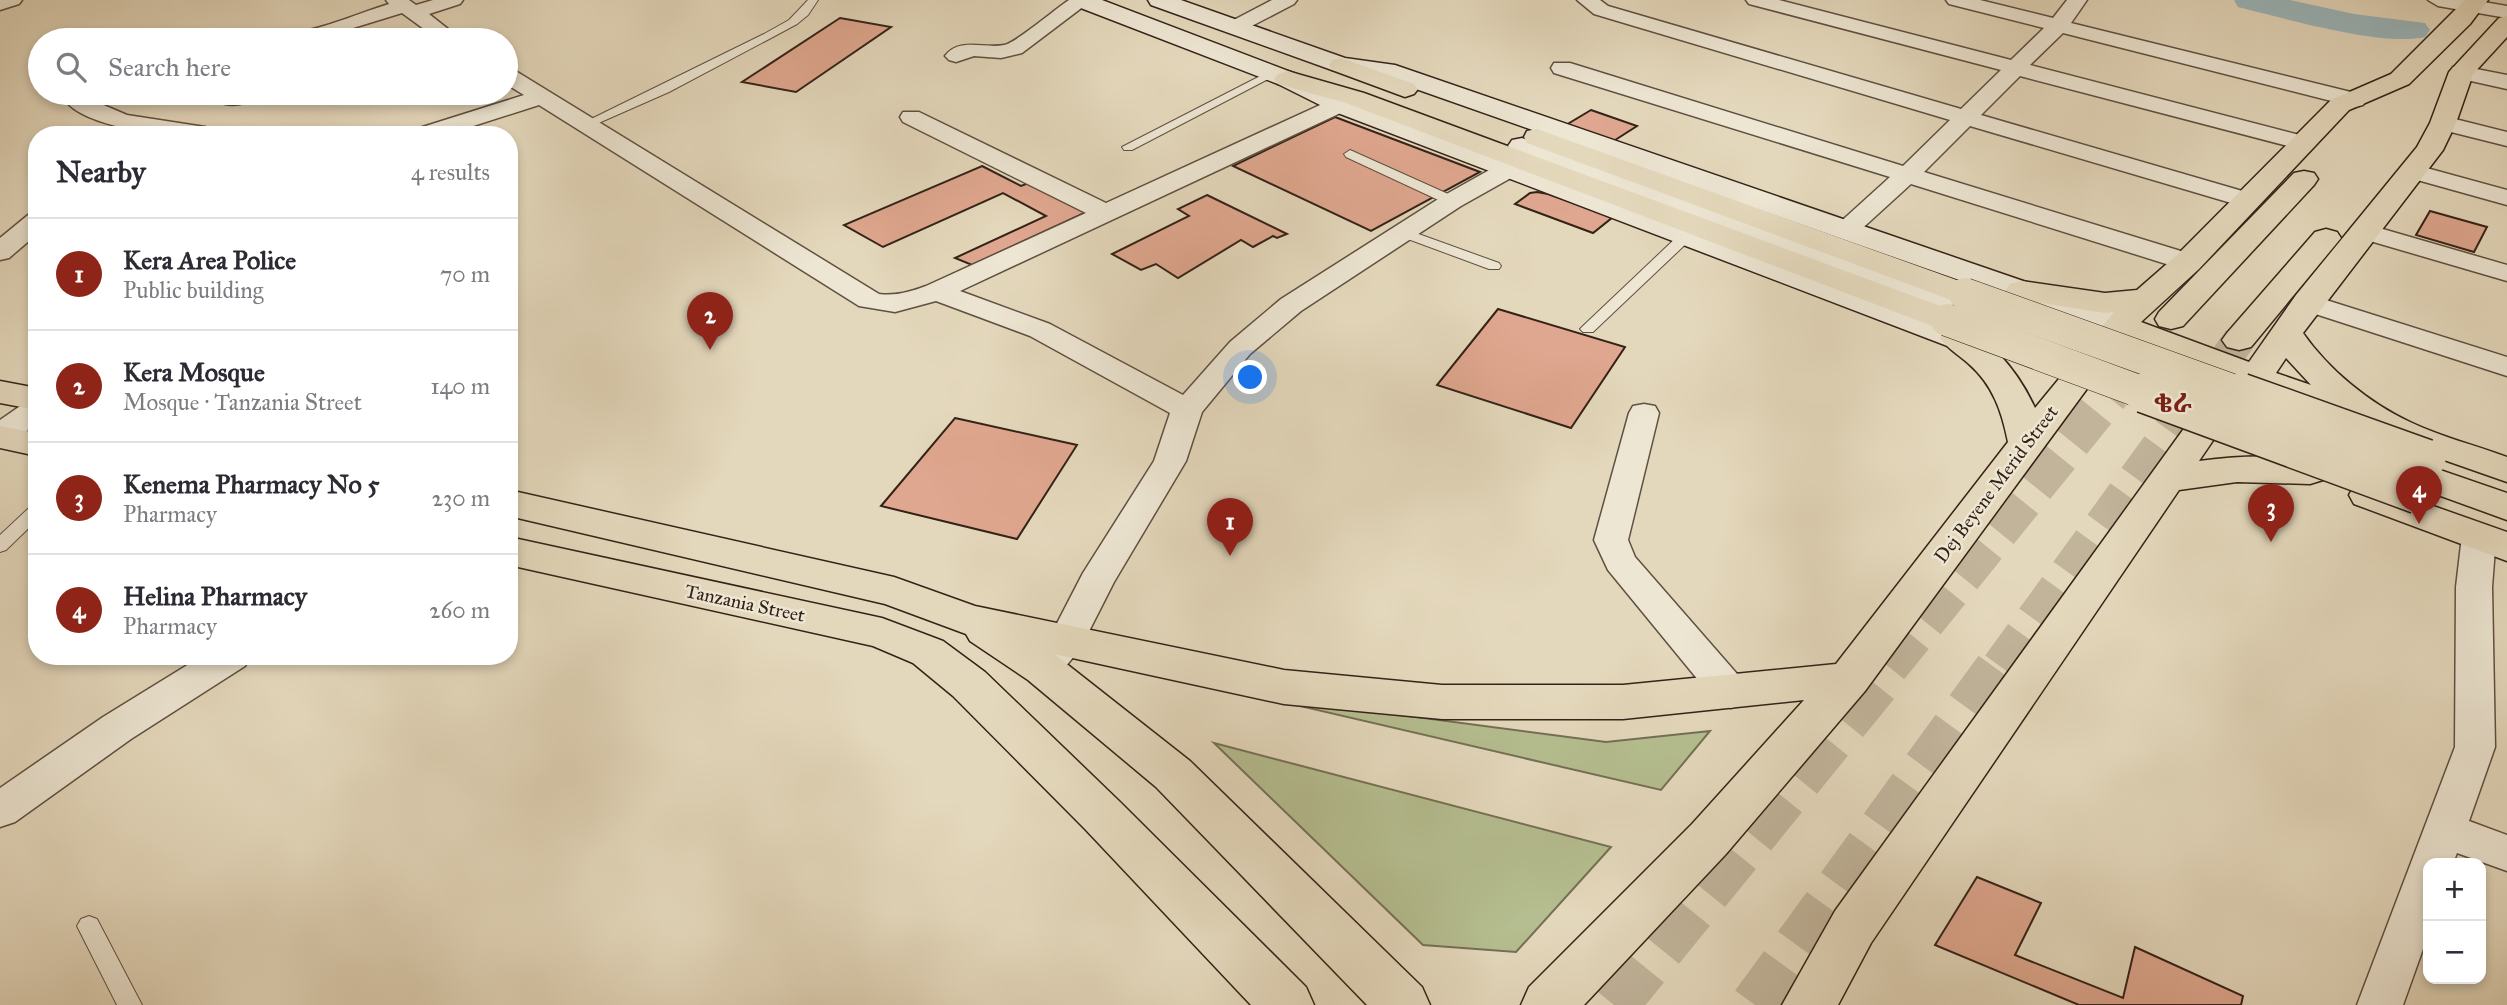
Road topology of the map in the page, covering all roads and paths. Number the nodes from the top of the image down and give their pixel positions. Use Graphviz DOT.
graph roads {
  1 [pos="12,0"];
  2 [pos="453,0"];
  3 [pos="813,0"];
  4 [pos="1081,0"];
  5 [pos="1122,0"];
  6 [pos="1159,0"];
  7 [pos="1287,0"];
  8 [pos="1587,0"];
  9 [pos="1756,0"];
  10 [pos="1956,0"];
  11 [pos="2077,0"];
  12 [pos="2438,0"];
  13 [pos="2474,3"];
  14 [pos="0,4"];
  15 [pos="405,6"];
  16 [pos="2507,12"];
  17 [pos="2507,23"];
  18 [pos="2058,26"];
  19 [pos="1236,27"];
  20 [pos="333,28"];
  21 [pos="435,28"];
  22 [pos="956,55"];
  23 [pos="1341,65"];
  24 [pos="1562,68"];
  25 [pos="2014,69"];
  26 [pos="2461,72"];
  27 [pos="1280,76"];
  28 [pos="2400,79"];
  29 [pos="2507,82"];
  30 [pos="518,83"];
  31 [pos="541,97"];
  32 [pos="2355,100"];
  33 [pos="518,104"];
  34 [pos="82,105"];
  35 [pos="516,105"];
  36 [pos="1339,105"];
  37 [pos="911,117"];
  38 [pos="1964,117"];
  39 [pos="2443,123"];
  40 [pos="585,125"];
  41 [pos="117,126"];
  42 [pos="449,126"];
  43 [pos="2507,139"];
  44 [pos="2303,143"];
  45 [pos="1128,147"];
  46 [pos="1350,154"];
  47 [pos="1508,169"];
  48 [pos="2412,171"];
  49 [pos="1906,176"];
  50 [pos="2507,198"];
  51 [pos="2247,200"];
  52 [pos="1452,201"];
  53 [pos="1104,212"];
  54 [pos="28,228"];
  55 [pos="1846,230"];
  56 [pos="2362,231"];
  57 [pos="1402,232"];
  58 [pos="1685,237"];
  59 [pos="0,252"];
  60 [pos="2188,261"];
  61 [pos="1494,266"];
  62 [pos="2507,273"];
  63 [pos="2021,291"];
  64 [pos="936,292"];
  65 [pos="2146,298"];
  66 [pos="2307,302"];
  67 [pos="1956,317"];
  68 [pos="2171,319"];
  69 [pos="2119,325"];
  70 [pos="1588,329"];
  71 [pos="2286,333"];
  72 [pos="2239,340"];
  73 [pos="2507,367"];
  74 [pos="2083,369"];
  75 [pos="2256,377"];
  76 [pos="0,392"];
  77 [pos="28,397"];
  78 [pos="1187,410"];
  79 [pos="1644,413"];
  80 [pos="28,416"];
  81 [pos="2214,419"];
  82 [pos="2400,432"];
  83 [pos="0,436"];
  84 [pos="28,443"];
  85 [pos="2027,443"];
  86 [pos="2507,470"];
  87 [pos="2310,472"];
  88 [pos="2422,477"];
  89 [pos="2166,481"];
  90 [pos="2507,489"];
  91 [pos="2507,507"];
  92 [pos="518,508"];
  93 [pos="28,519"];
  94 [pos="2498,537"];
  95 [pos="0,546"];
  96 [pos="518,553"];
  97 [pos="1055,654"];
  98 [pos="218,665"];
  99 [pos="1849,679"];
  100 [pos="1731,693"];
  101 [pos="980,695"];
  102 [pos="0,810"];
  103 [pos="2438,846"];
  104 [pos="2507,853"];
  105 [pos="2423,888"];
  106 [pos="89,926"];
  107 [pos="130,1005"];
  108 [pos="1287,1005"];
  109 [pos="1403,1005"];
  110 [pos="1548,1005"];
  111 [pos="1809,1005"];
  112 [pos="2380,1005"];
  1 -- 14 [label="street"];
  2 -- 15 [label="street"];
  3 -- 40 [label="lane"];
  4 -- 22 [label="street"];
  4 -- 27 [label="main road"];
  5 -- 74 [label="main road"];
  6 -- 19 [label="main road"];
  7 -- 19 [label="street"];
  8 -- 38 [label="street"];
  9 -- 25 [label="street"];
  10 -- 18 [label="street"];
  11 -- 18 [label="street"];
  12 -- 13 [label="street"];
  13 -- 16 [label="street"];
  13 -- 28 [label="main road, Dej Beyene Merid Street"];
  15 -- 20 [label="street"];
  15 -- 21 [label="street"];
  17 -- 26 [label="main road"];
  18 -- 25 [label="street"];
  18 -- 32 [label="street"];
  19 -- 23 [label="main road"];
  23 -- 55 [label="main road"];
  23 -- 67 [label="main road"];
  24 -- 49 [label="street"];
  25 -- 38 [label="street"];
  25 -- 44 [label="street"];
  26 -- 29 [label="street"];
  26 -- 39 [label="main road"];
  26 -- 72 [label="main road"];
  27 -- 36 [label="main road"];
  27 -- 45 [label="lane"];
  27 -- 67 [label="main road"];
  28 -- 32 [label="main road, Dej Beyene Merid Street"];
  28 -- 68 [label="main road"];
  30 -- 31 [label="street"];
  31 -- 33 [label="street"];
  31 -- 40 [label="street"];
  32 -- 44 [label="main road, Dej Beyene Merid Street"];
  34 -- 41 [label="street"];
  35 -- 42 [label="street"];
  36 -- 47 [label="main road"];
  36 -- 53 [label="street"];
  37 -- 53 [label="street"];
  38 -- 49 [label="street"];
  38 -- 51 [label="street"];
  39 -- 43 [label="street"];
  39 -- 48 [label="main road"];
  40 -- 64 [label="street"];
  44 -- 51 [label="main road, Dej Beyene Merid Street"];
  46 -- 52 [label="lane"];
  47 -- 52 [label="street"];
  47 -- 58 [label="main road"];
  48 -- 50 [label="street"];
  48 -- 56 [label="main road"];
  49 -- 55 [label="street"];
  49 -- 60 [label="street"];
  51 -- 60 [label="main road, Dej Beyene Merid Street"];
  52 -- 57 [label="street"];
  53 -- 64 [label="street"];
  54 -- 59 [label="street"];
  55 -- 63 [label="main road"];
  56 -- 62 [label="street"];
  56 -- 66 [label="main road"];
  57 -- 61 [label="lane"];
  57 -- 78 [label="street"];
  58 -- 67 [label="main road"];
  58 -- 70 [label="lane"];
  60 -- 65 [label="main road, Dej Beyene Merid Street"];
  63 -- 65 [label="main road"];
  63 -- 69 [label="main road"];
  64 -- 78 [label="street"];
  65 -- 69 [label="main road, Dej Beyene Merid Street"];
  66 -- 71 [label="main road"];
  66 -- 73 [label="street"];
  67 -- 74 [label="main road"];
  67 -- 85 [label="main road"];
  67 -- 88 [label="main road, bridge"];
  69 -- 74 [label="main road, Dej Beyene Merid Street"];
  69 -- 75 [label="main road"];
  71 -- 75 [label="main road"];
  71 -- 82 [label="main road"];
  74 -- 81 [label="main road"];
  74 -- 85 [label="main road, Dej Beyene Merid Street"];
  75 -- 81 [label="main road"];
  75 -- 82 [label="main road"];
  76 -- 77 [label="main road"];
  78 -- 97 [label="street"];
  79 -- 100 [label="street"];
  80 -- 83 [label="street"];
  81 -- 87 [label="main road"];
  81 -- 89 [label="main road"];
  81 -- 91 [label="main road"];
  82 -- 86 [label="main road"];
  83 -- 84 [label="main road"];
  85 -- 99 [label="main road, Dej Beyene Merid Street"];
  87 -- 89 [label="main road"];
  87 -- 94 [label="main road"];
  88 -- 90 [label="main road"];
  88 -- 94 [label="main road"];
  89 -- 111 [label="main road"];
  92 -- 97 [label="main road"];
  93 -- 95 [label="lane"];
  94 -- 103 [label="street"];
  96 -- 101 [label="main road, Tanzania Street"];
  97 -- 100 [label="main road"];
  97 -- 101 [label="main road"];
  97 -- 109 [label="main road"];
  98 -- 102 [label="street"];
  99 -- 100 [label="main road"];
  99 -- 110 [label="main road, Dej Beyene Merid Street"];
  101 -- 108 [label="main road, Tanzania Street"];
  103 -- 104 [label="street"];
  105 -- 112 [label="street"];
  106 -- 107 [label="lane"];
}
